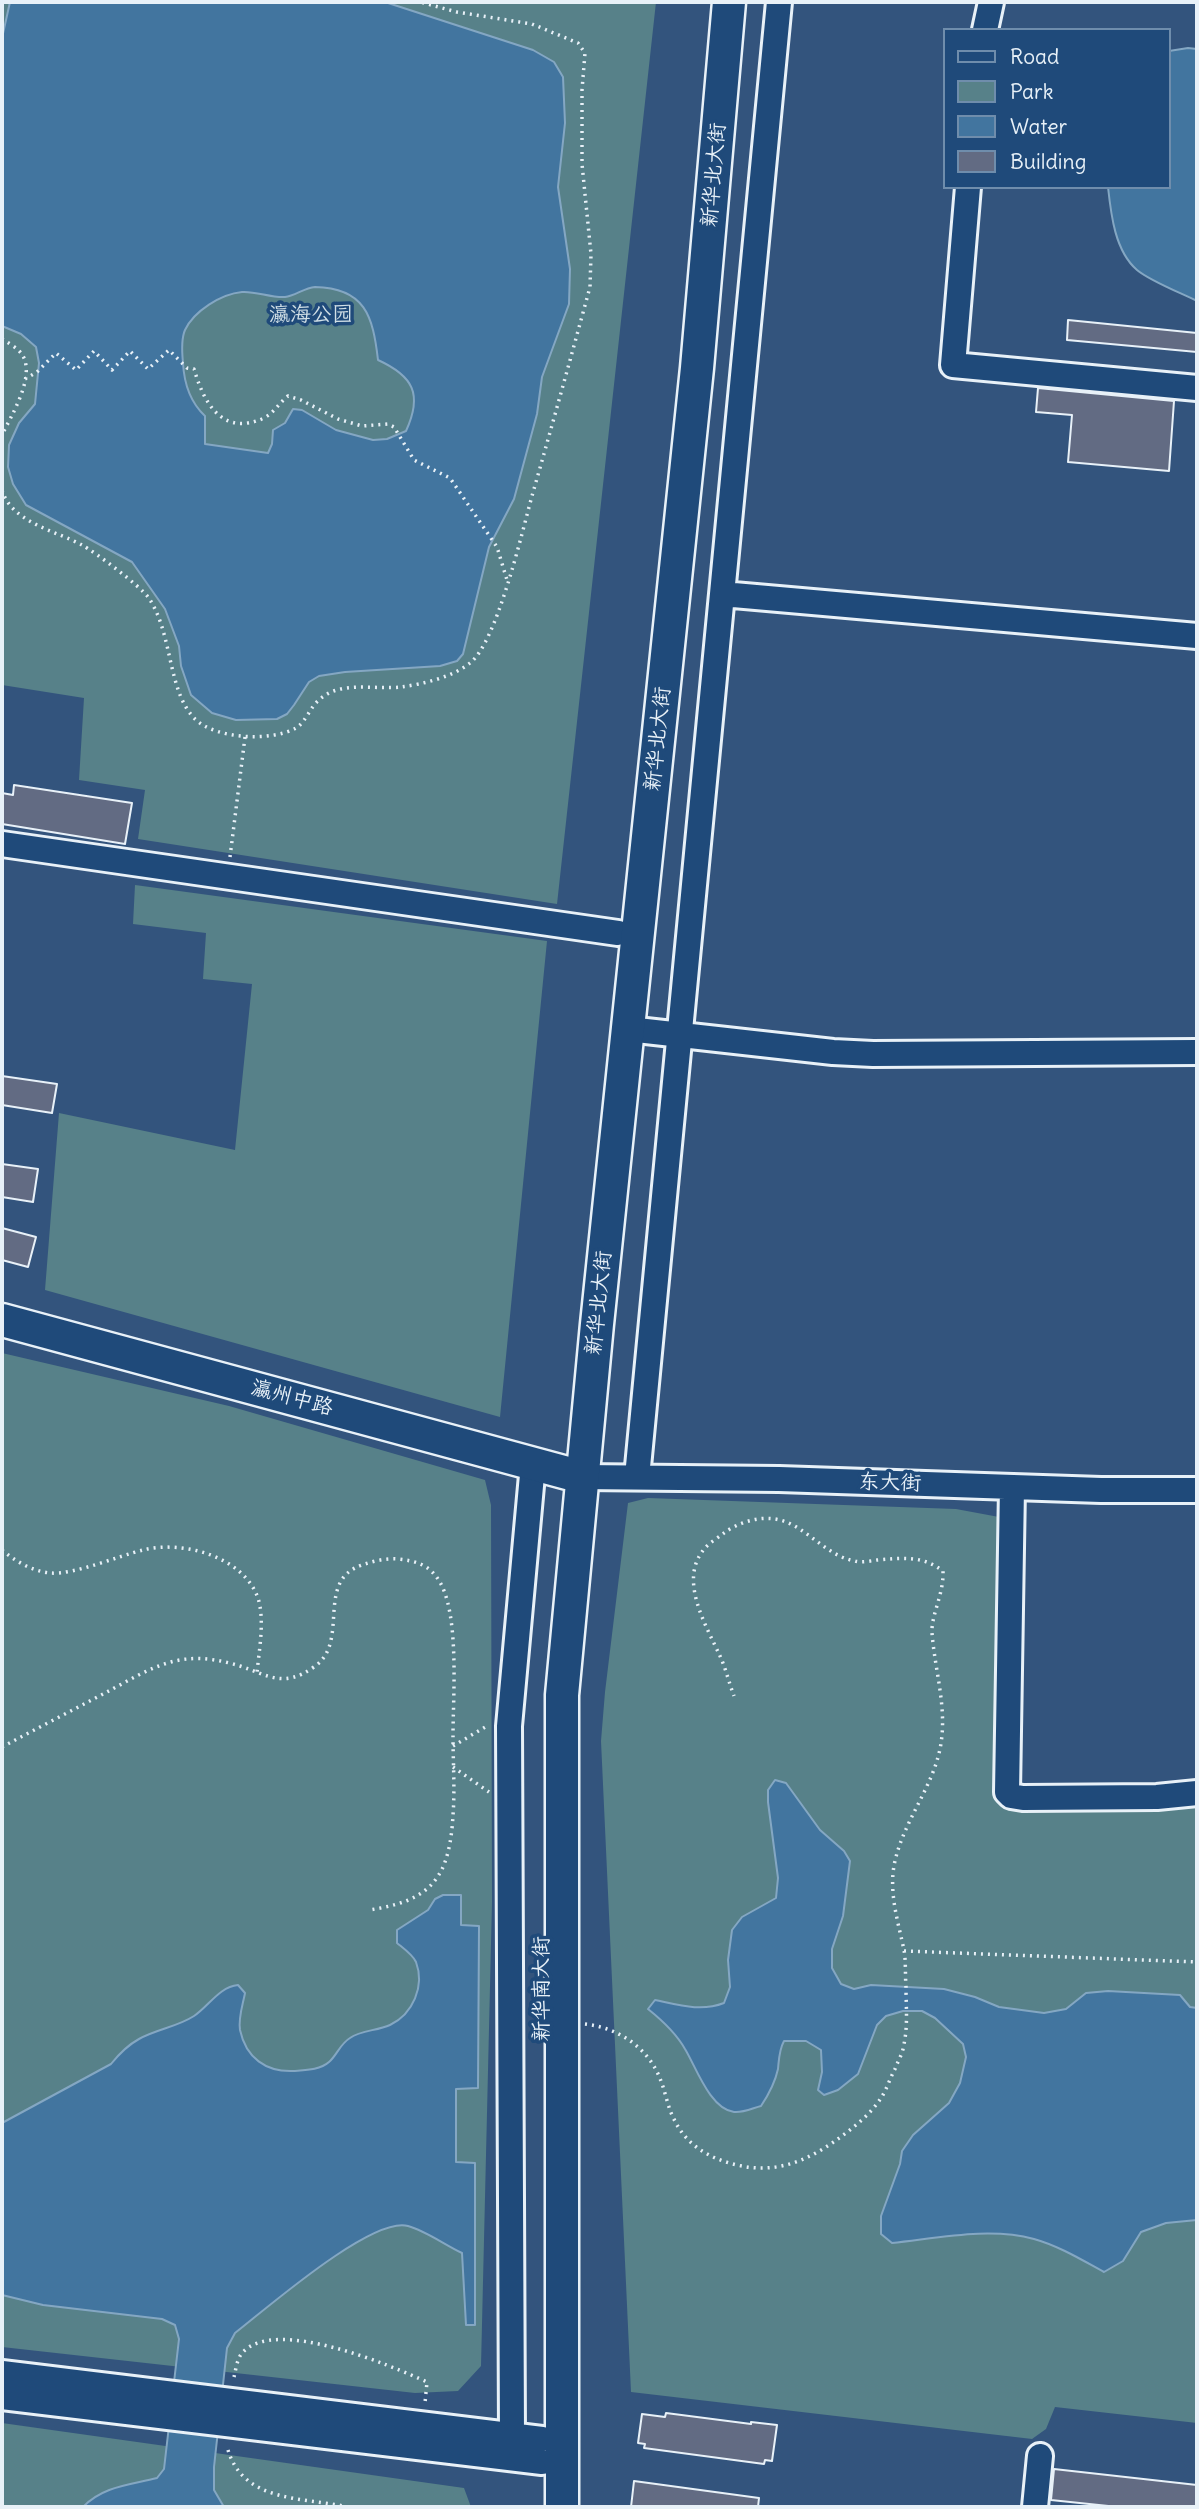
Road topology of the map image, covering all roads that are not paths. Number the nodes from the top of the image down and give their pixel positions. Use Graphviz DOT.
graph roads {
  1 [pos="709,2"];
  2 [pos="729,2"];
  3 [pos="779,2"];
  4 [pos="991,2"];
  5 [pos="985,28"];
  6 [pos="968,189"];
  7 [pos="1197,388"];
  8 [pos="722,594"];
  9 [pos="1197,636"];
  10 [pos="2,844"];
  11 [pos="618,933"];
  12 [pos="628,1030"];
  13 [pos="680,1035"];
  14 [pos="1197,1052"];
  15 [pos="2,1320"];
  16 [pos="559,1471"];
  17 [pos="637,1477"];
  18 [pos="1012,1487"];
  19 [pos="1197,1490"];
  20 [pos="1197,1793"];
  21 [pos="2,2373"];
  22 [pos="2,2397"];
  23 [pos="532,2445"];
  24 [pos="1040,2456"];
  25 [pos="541,2507"];
  26 [pos="562,2507"];
  27 [pos="1035,2507"];
  1 -- 11 [label="main road, 新华北大街"];
  2 -- 12 [label="main road, 新华北大街"];
  3 -- 8 [label="street"];
  4 -- 5 [label="street"];
  6 -- 7 [label="street"];
  8 -- 9 [label="street"];
  8 -- 13 [label="street"];
  10 -- 11 [label="street"];
  11 -- 16 [label="main road, 新华北大街"];
  12 -- 13 [label="street"];
  12 -- 16 [label="main road, 新华北大街"];
  13 -- 14 [label="street"];
  13 -- 17 [label="street"];
  15 -- 16 [label="main road, 瀛州中路"];
  16 -- 17 [label="street, 东大街"];
  16 -- 23 [label="main road, 新华南大街"];
  16 -- 23 [label="street"];
  16 -- 26 [label="main road, 新华南大街"];
  17 -- 18 [label="street, 东大街"];
  18 -- 19 [label="street, 东大街"];
  18 -- 20 [label="street"];
  21 -- 23 [label="street"];
  22 -- 23 [label="street"];
  23 -- 25 [label="main road, 新华南大街"];
  24 -- 27 [label="street"];
}
